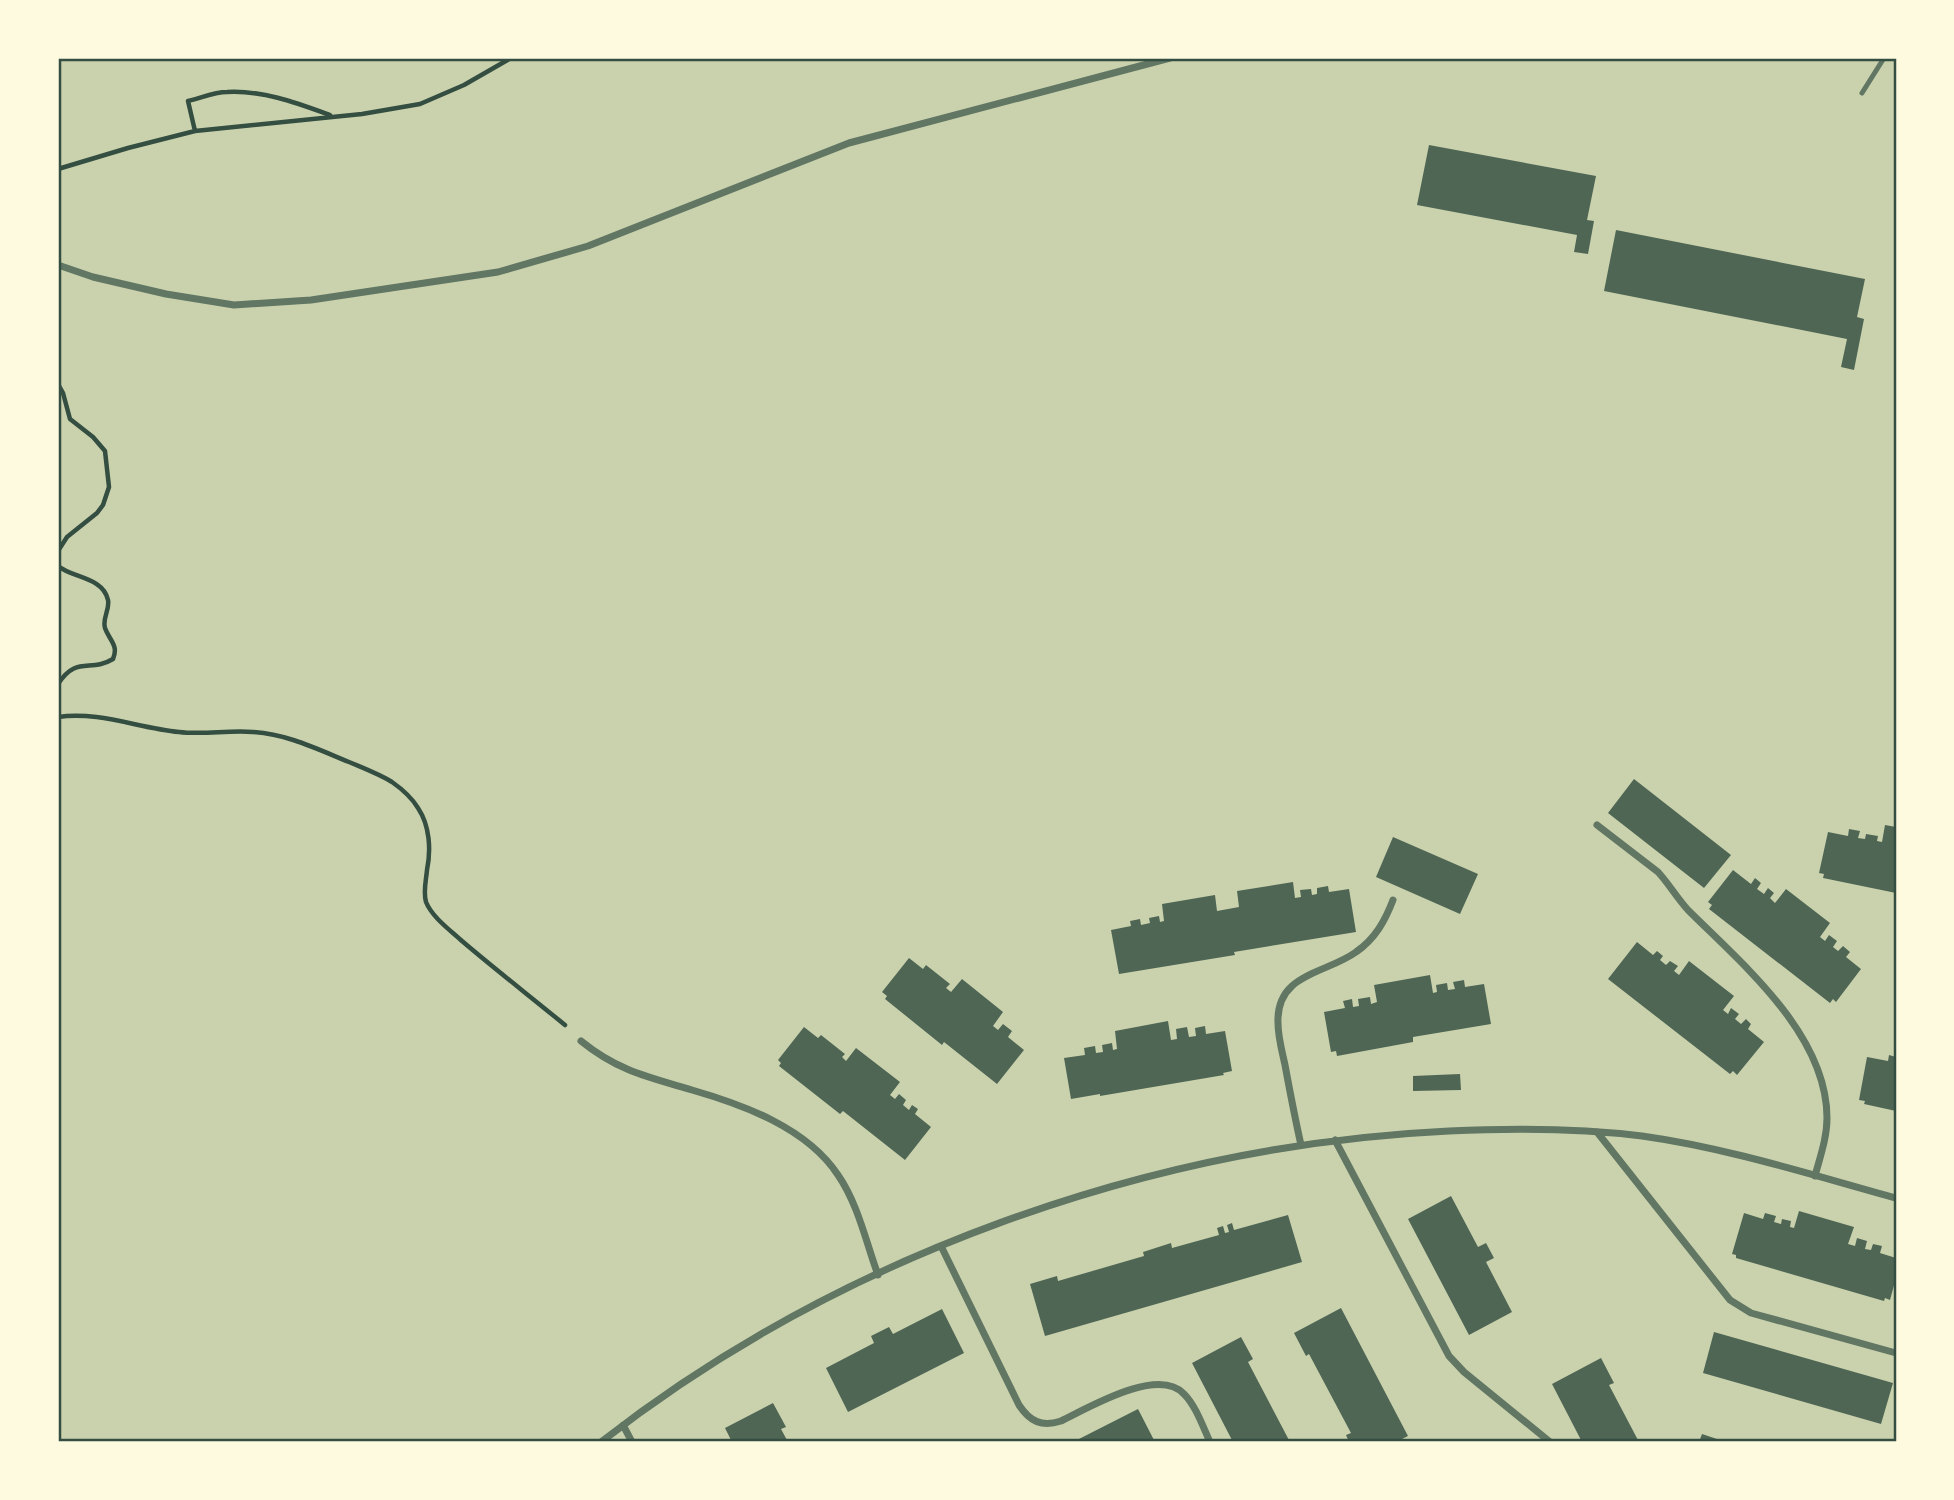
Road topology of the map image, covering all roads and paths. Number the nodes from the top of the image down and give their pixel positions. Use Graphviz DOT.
graph roads {
  1 [pos="511,58"];
  2 [pos="1170,58"];
  3 [pos="1884,58"];
  4 [pos="1862,93"];
  5 [pos="334,117"];
  6 [pos="195,131"];
  7 [pos="58,169"];
  8 [pos="58,265"];
  9 [pos="58,384"];
  10 [pos="58,551"];
  11 [pos="58,566"];
  12 [pos="58,684"];
  13 [pos="58,717"];
  14 [pos="1597,825"];
  15 [pos="1394,900"];
  16 [pos="581,1041"];
  17 [pos="1597,1132"];
  18 [pos="1335,1140"];
  19 [pos="1301,1145"];
  20 [pos="1815,1176"];
  21 [pos="1896,1198"];
  22 [pos="942,1245"];
  23 [pos="878,1275"];
  24 [pos="1896,1353"];
  25 [pos="623,1425"];
  26 [pos="601,1442"];
  27 [pos="632,1442"];
  28 [pos="1210,1442"];
  29 [pos="1550,1442"];
  1 -- 5 [label="path"];
  2 -- 8 [label="street"];
  3 -- 4 [label="lane"];
  5 -- 6 [label="path"];
  5 -- 6 [label="path"];
  6 -- 7 [label="path"];
  9 -- 10 [label="path"];
  11 -- 12 [label="path"];
  13 -- 16 [label="path"];
  14 -- 20 [label="street"];
  15 -- 19 [label="street"];
  16 -- 23 [label="street"];
  17 -- 18 [label="street"];
  17 -- 20 [label="street"];
  17 -- 24 [label="street"];
  18 -- 19 [label="street"];
  18 -- 29 [label="street"];
  19 -- 22 [label="street"];
  20 -- 21 [label="street"];
  22 -- 23 [label="street"];
  22 -- 28 [label="street"];
  23 -- 25 [label="street"];
  25 -- 26 [label="street"];
  25 -- 27 [label="street"];
}
